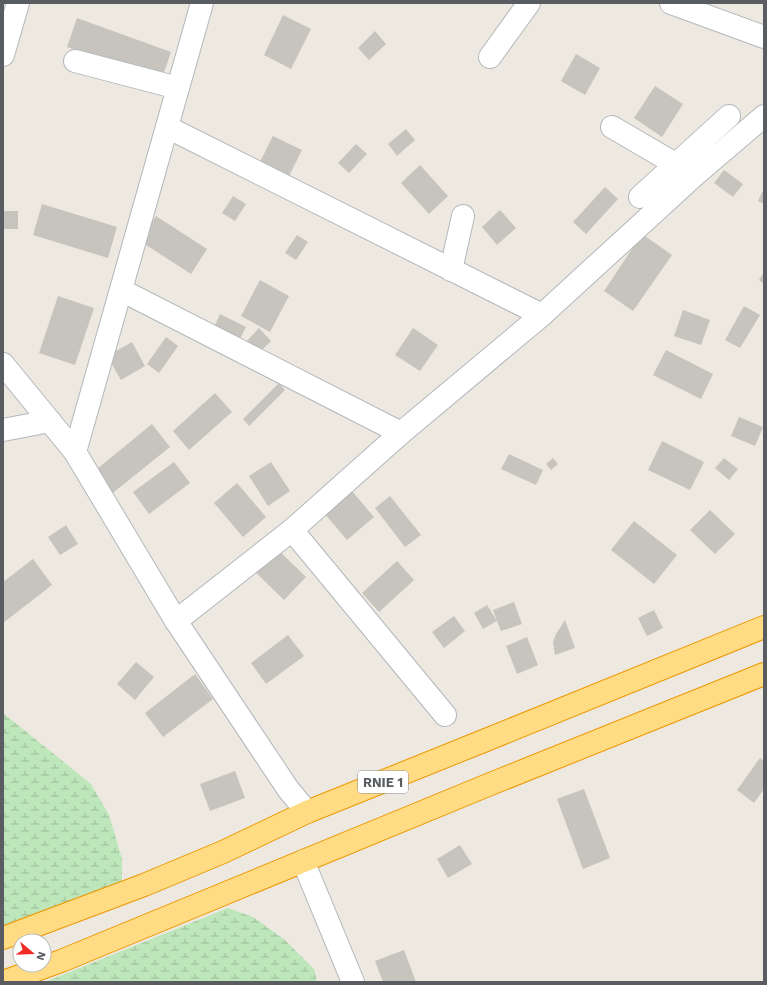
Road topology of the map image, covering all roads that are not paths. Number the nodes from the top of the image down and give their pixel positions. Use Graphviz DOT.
graph roads {
  1 [pos="18,3"];
  2 [pos="202,3"];
  3 [pos="529,3"];
  4 [pos="671,3"];
  5 [pos="764,37"];
  6 [pos="3,55"];
  7 [pos="490,57"];
  8 [pos="75,61"];
  9 [pos="178,88"];
  10 [pos="729,116"];
  11 [pos="764,116"];
  12 [pos="612,127"];
  13 [pos="167,128"];
  14 [pos="677,164"];
  15 [pos="695,175"];
  16 [pos="640,197"];
  17 [pos="463,216"];
  18 [pos="451,270"];
  19 [pos="121,290"];
  20 [pos="542,315"];
  21 [pos="3,364"];
  22 [pos="50,420"];
  23 [pos="3,430"];
  24 [pos="400,433"];
  25 [pos="75,452"];
  26 [pos="292,530"];
  27 [pos="176,621"];
  28 [pos="764,627"];
  29 [pos="764,674"];
  30 [pos="445,715"];
  31 [pos="307,812"];
  32 [pos="303,861"];
  33 [pos="3,938"];
  34 [pos="3,982"];
  35 [pos="353,982"];
  1 -- 6 [label="street"];
  2 -- 9 [label="street"];
  3 -- 7 [label="street"];
  4 -- 5 [label="street"];
  8 -- 9 [label="street"];
  9 -- 13 [label="street"];
  10 -- 14 [label="street"];
  11 -- 15 [label="street"];
  12 -- 14 [label="street"];
  13 -- 18 [label="street"];
  13 -- 19 [label="street"];
  14 -- 15 [label="street"];
  14 -- 16 [label="street"];
  15 -- 20 [label="street"];
  17 -- 18 [label="street"];
  18 -- 20 [label="street"];
  19 -- 24 [label="street"];
  19 -- 25 [label="street"];
  20 -- 24 [label="street"];
  21 -- 22 [label="street"];
  22 -- 23 [label="street"];
  22 -- 25 [label="street"];
  24 -- 26 [label="street"];
  25 -- 27 [label="street"];
  26 -- 27 [label="street"];
  26 -- 30 [label="street"];
  27 -- 31 [label="street"];
  28 -- 31 [label="highway, RNIE 1"];
  29 -- 32 [label="highway"];
  31 -- 33 [label="highway, RNIE 1"];
  32 -- 34 [label="highway"];
  32 -- 35 [label="street"];
}
